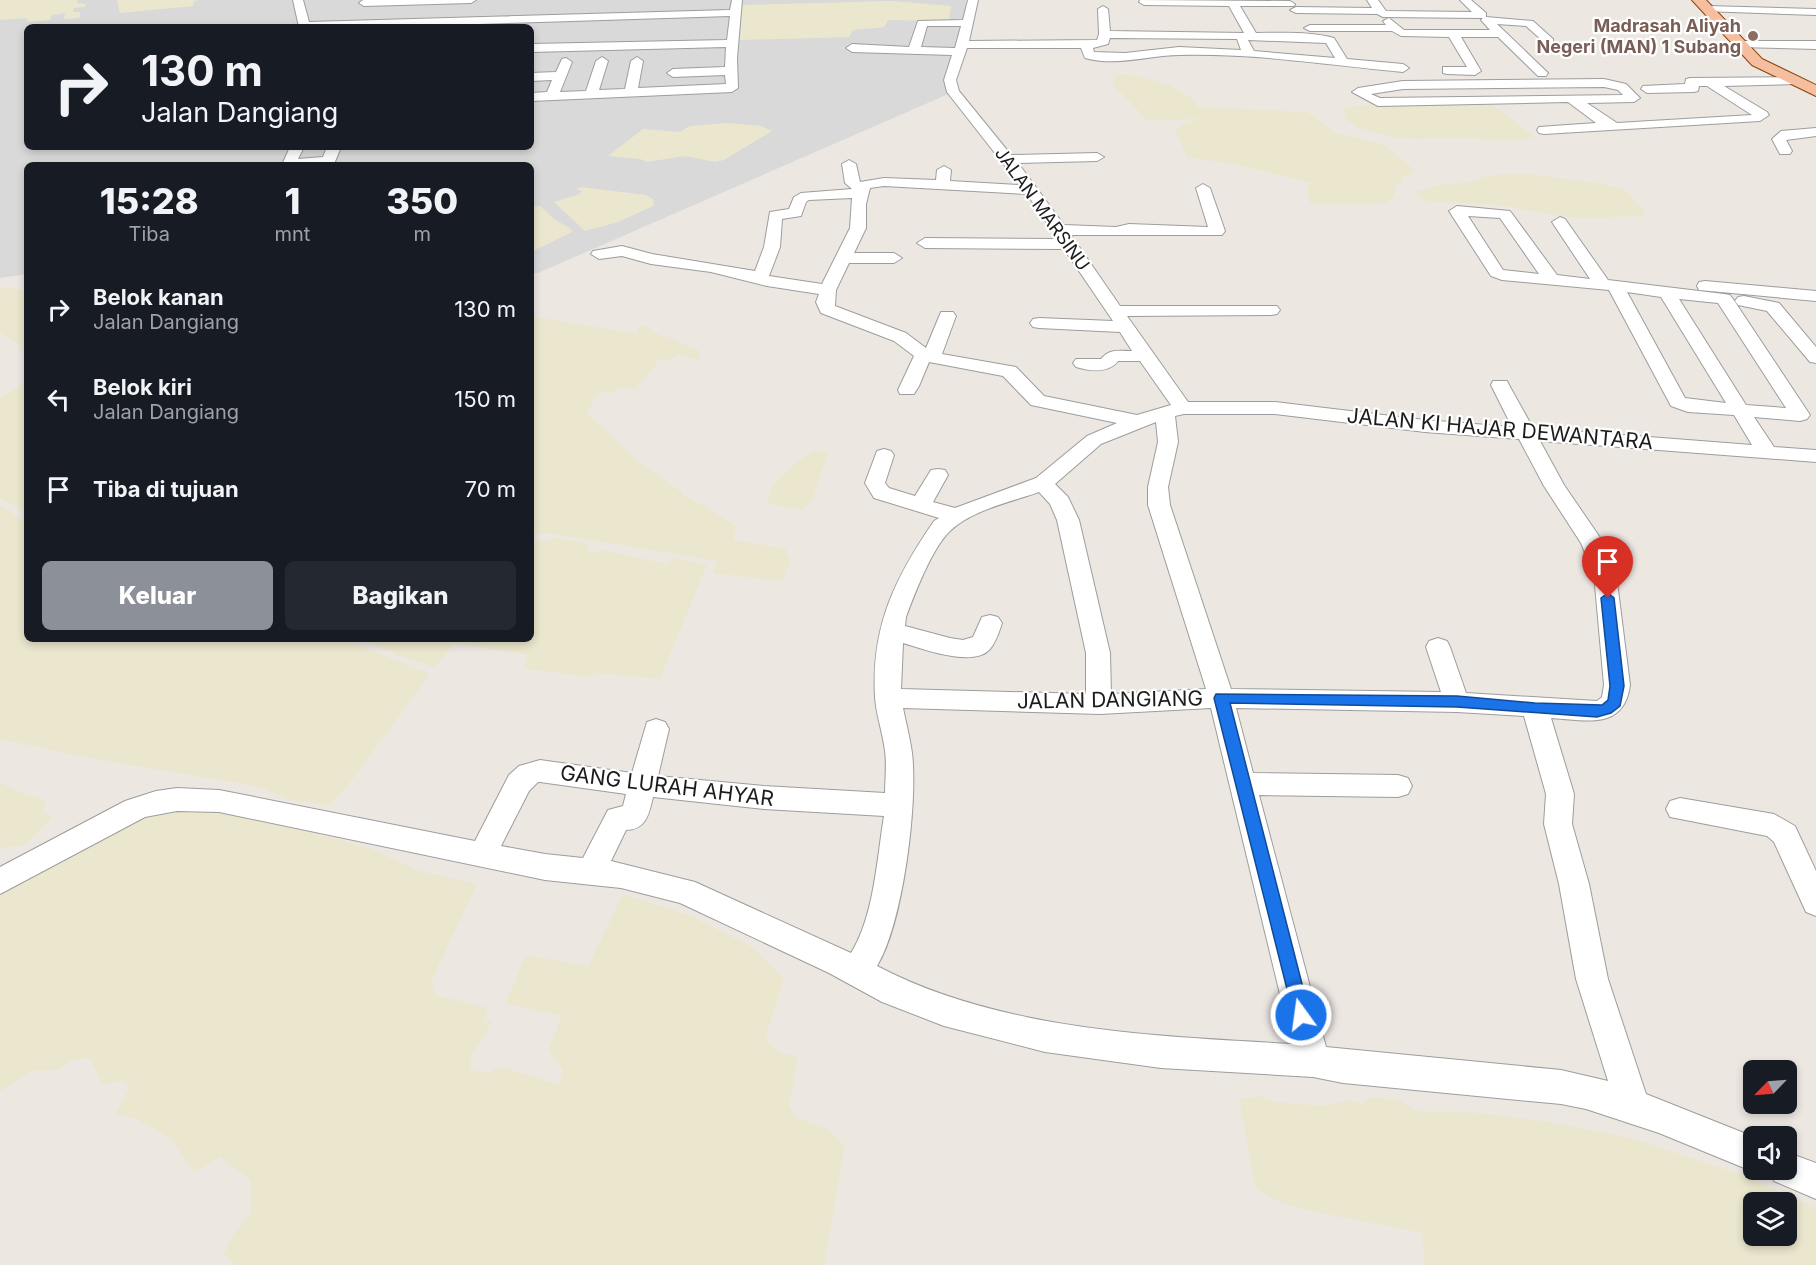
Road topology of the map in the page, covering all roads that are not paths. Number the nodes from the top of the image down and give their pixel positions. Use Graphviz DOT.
graph roads {
  1 [pos="298,0"];
  2 [pos="471,0"];
  3 [pos="737,0"];
  4 [pos="973,0"];
  5 [pos="1372,0"];
  6 [pos="1466,0"];
  7 [pos="365,1"];
  8 [pos="1144,1"];
  9 [pos="1178,1"];
  10 [pos="1219,1"];
  11 [pos="1233,3"];
  12 [pos="484,4"];
  13 [pos="1291,5"];
  14 [pos="1703,5"];
  15 [pos="1103,9"];
  16 [pos="735,13"];
  17 [pos="1382,13"];
  18 [pos="1814,13"];
  19 [pos="569,14"];
  20 [pos="642,16"];
  21 [pos="1484,17"];
  22 [pos="347,23"];
  23 [pos="967,23"];
  24 [pos="304,24"];
  25 [pos="333,24"];
  26 [pos="366,24"];
  27 [pos="473,24"];
  28 [pos="1153,24"];
  29 [pos="1398,31"];
  30 [pos="1453,33"];
  31 [pos="1106,34"];
  32 [pos="1130,34"];
  33 [pos="1316,34"];
  34 [pos="1501,34"];
  35 [pos="1173,35"];
  36 [pos="1247,36"];
  37 [pos="1286,37"];
  38 [pos="1549,41"];
  39 [pos="733,43"];
  40 [pos="1086,44"];
  41 [pos="1741,45"];
  42 [pos="1816,45"];
  43 [pos="635,46"];
  44 [pos="534,48"];
  45 [pos="554,48"];
  46 [pos="852,48"];
  47 [pos="914,50"];
  48 [pos="1179,51"];
  49 [pos="1248,54"];
  50 [pos="958,56"];
  51 [pos="1135,56"];
  52 [pos="1296,59"];
  53 [pos="625,61"];
  54 [pos="566,62"];
  55 [pos="1343,62"];
  56 [pos="1436,64"];
  57 [pos="1403,68"];
  58 [pos="730,71"];
  59 [pos="1542,73"];
  60 [pos="558,76"];
  61 [pos="534,77"];
  62 [pos="1630,79"];
  63 [pos="1793,81"];
  64 [pos="1714,82"];
  65 [pos="1553,83"];
  66 [pos="1482,84"];
  67 [pos="1647,89"];
  68 [pos="671,90"];
  69 [pos="1816,91"];
  70 [pos="631,92"];
  71 [pos="591,94"];
  72 [pos="552,96"];
  73 [pos="534,97"];
  74 [pos="1495,98"];
  75 [pos="1572,99"];
  76 [pos="1666,102"];
  77 [pos="1613,126"];
  78 [pos="1544,130"];
  79 [pos="1816,132"];
  80 [pos="333,150"];
  81 [pos="1785,151"];
  82 [pos="1097,157"];
  83 [pos="1007,159"];
  84 [pos="315,162"];
  85 [pos="849,164"];
  86 [pos="1203,188"];
  87 [pos="1032,190"];
  88 [pos="860,191"];
  89 [pos="1560,222"];
  90 [pos="1065,237"];
  91 [pos="925,243"];
  92 [pos="599,254"];
  93 [pos="842,258"];
  94 [pos="894,258"];
  95 [pos="760,278"];
  96 [pos="1552,280"];
  97 [pos="1611,283"];
  98 [pos="828,290"];
  99 [pos="1667,292"];
  100 [pos="1816,296"];
  101 [pos="1724,299"];
  102 [pos="1272,310"];
  103 [pos="1115,311"];
  104 [pos="947,316"];
  105 [pos="1039,323"];
  106 [pos="1126,327"];
  107 [pos="1145,356"];
  108 [pos="928,357"];
  109 [pos="1816,358"];
  110 [pos="1082,363"];
  111 [pos="1500,385"];
  112 [pos="907,390"];
  113 [pos="1174,411"];
  114 [pos="1741,411"];
  115 [pos="1808,416"];
  116 [pos="1138,421"];
  117 [pos="1527,433"];
  118 [pos="1767,452"];
  119 [pos="884,456"];
  120 [pos="1816,456"];
  121 [pos="938,475"];
  122 [pos="1043,483"];
  123 [pos="921,504"];
  124 [pos="957,516"];
  125 [pos="990,623"];
  126 [pos="891,631"];
  127 [pos="1438,647"];
  128 [pos="888,698"];
  129 [pos="1221,698"];
  130 [pos="1457,702"];
  131 [pos="1100,704"];
  132 [pos="1535,708"];
  133 [pos="656,729"];
  134 [pos="1243,784"];
  135 [pos="641,786"];
  136 [pos="1398,786"];
  137 [pos="899,804"];
  138 [pos="1680,808"];
  139 [pos="483,854"];
  140 [pos="591,872"];
  141 [pos="0,881"];
  142 [pos="1816,903"];
  143 [pos="856,972"];
  144 [pos="1313,1061"];
  145 [pos="1632,1104"];
  146 [pos="1743,1150"];
  147 [pos="1797,1173"];
  148 [pos="1816,1181"];
  1 -- 24 [label="street"];
  2 -- 7 [label="street"];
  3 -- 16 [label="street"];
  4 -- 23 [label="street, JALAN MARSINU"];
  5 -- 17 [label="street"];
  6 -- 21 [label="street"];
  7 -- 22 [label="street"];
  8 -- 9 [label="street"];
  8 -- 28 [label="street"];
  9 -- 10 [label="street"];
  10 -- 11 [label="street"];
  11 -- 13 [label="street"];
  11 -- 36 [label="street"];
  12 -- 27 [label="street"];
  13 -- 17 [label="street"];
  13 -- 33 [label="street"];
  14 -- 18 [label="street"];
  14 -- 41 [label="main road"];
  15 -- 31 [label="street"];
  16 -- 20 [label="street"];
  16 -- 39 [label="street"];
  17 -- 21 [label="street"];
  17 -- 29 [label="street"];
  19 -- 20 [label="street"];
  19 -- 27 [label="street"];
  19 -- 45 [label="street"];
  20 -- 43 [label="street"];
  21 -- 34 [label="street"];
  21 -- 38 [label="street"];
  22 -- 25 [label="street"];
  22 -- 26 [label="street"];
  23 -- 47 [label="street"];
  23 -- 50 [label="street, JALAN MARSINU"];
  28 -- 32 [label="street"];
  28 -- 35 [label="street"];
  29 -- 30 [label="street"];
  29 -- 33 [label="street"];
  29 -- 33 [label="street"];
  30 -- 34 [label="street"];
  30 -- 56 [label="street"];
  31 -- 32 [label="street"];
  31 -- 40 [label="street"];
  32 -- 51 [label="street"];
  33 -- 37 [label="street"];
  33 -- 55 [label="street"];
  34 -- 59 [label="street"];
  35 -- 36 [label="street"];
  35 -- 48 [label="street"];
  36 -- 37 [label="street"];
  36 -- 49 [label="street"];
  37 -- 52 [label="street"];
  39 -- 43 [label="street"];
  39 -- 58 [label="street"];
  40 -- 50 [label="street"];
  40 -- 51 [label="street"];
  41 -- 42 [label="street"];
  41 -- 63 [label="main road"];
  43 -- 45 [label="street"];
  43 -- 53 [label="street"];
  44 -- 45 [label="street"];
  45 -- 54 [label="street"];
  46 -- 47 [label="street"];
  47 -- 50 [label="street"];
  48 -- 49 [label="street"];
  48 -- 51 [label="street"];
  49 -- 52 [label="street"];
  50 -- 83 [label="street, JALAN MARSINU"];
  52 -- 55 [label="street"];
  53 -- 54 [label="street"];
  53 -- 70 [label="street"];
  53 -- 71 [label="street"];
  54 -- 60 [label="street"];
  55 -- 57 [label="street"];
  58 -- 68 [label="street"];
  58 -- 68 [label="street"];
  60 -- 61 [label="street"];
  60 -- 72 [label="street"];
  62 -- 67 [label="street"];
  63 -- 64 [label="street"];
  63 -- 69 [label="main road"];
  64 -- 67 [label="street"];
  64 -- 77 [label="street"];
  65 -- 66 [label="street"];
  65 -- 75 [label="street"];
  65 -- 75 [label="street"];
  66 -- 74 [label="street"];
  66 -- 74 [label="street"];
  67 -- 76 [label="street"];
  68 -- 70 [label="street"];
  70 -- 71 [label="street"];
  71 -- 72 [label="street"];
  72 -- 73 [label="street"];
  74 -- 75 [label="street"];
  75 -- 77 [label="street"];
  77 -- 78 [label="street"];
  79 -- 81 [label="street"];
  80 -- 84 [label="street"];
  82 -- 83 [label="street"];
  83 -- 87 [label="street, JALAN MARSINU"];
  85 -- 88 [label="street"];
  86 -- 90 [label="street"];
  87 -- 88 [label="street"];
  87 -- 90 [label="street, JALAN MARSINU"];
  88 -- 93 [label="street"];
  88 -- 95 [label="street"];
  89 -- 97 [label="street"];
  90 -- 91 [label="street"];
  90 -- 103 [label="street, JALAN MARSINU"];
  92 -- 95 [label="street"];
  93 -- 94 [label="street"];
  93 -- 98 [label="street"];
  95 -- 98 [label="street"];
  96 -- 96 [label="street"];
  96 -- 97 [label="street"];
  97 -- 99 [label="street"];
  97 -- 100 [label="street"];
  97 -- 114 [label="street"];
  98 -- 108 [label="street"];
  99 -- 101 [label="street"];
  99 -- 114 [label="street"];
  101 -- 109 [label="street"];
  101 -- 115 [label="street"];
  102 -- 103 [label="street"];
  103 -- 106 [label="street, JALAN MARSINU"];
  104 -- 108 [label="street"];
  105 -- 106 [label="street"];
  106 -- 107 [label="street, JALAN MARSINU"];
  107 -- 110 [label="street"];
  107 -- 113 [label="street, JALAN MARSINU"];
  108 -- 112 [label="street"];
  108 -- 116 [label="street"];
  111 -- 117 [label="street, JALAN DANGIANG"];
  113 -- 116 [label="street, JALAN KI HAJAR DEWANTARA"];
  113 -- 117 [label="street, JALAN KI HAJAR DEWANTARA"];
  113 -- 129 [label="street"];
  114 -- 115 [label="street"];
  114 -- 118 [label="street"];
  116 -- 122 [label="street, JALAN KI HAJAR DEWANTARA"];
  117 -- 118 [label="street, JALAN KI HAJAR DEWANTARA"];
  117 -- 132 [label="street, JALAN DANGIANG"];
  118 -- 120 [label="street, JALAN KI HAJAR DEWANTARA"];
  119 -- 123 [label="street"];
  121 -- 123 [label="street"];
  122 -- 124 [label="street, JALAN KI HAJAR DEWANTARA"];
  122 -- 131 [label="street"];
  123 -- 124 [label="street"];
  124 -- 126 [label="street"];
  125 -- 126 [label="street"];
  126 -- 128 [label="street"];
  127 -- 130 [label="street"];
  128 -- 131 [label="street, JALAN DANGIANG"];
  128 -- 137 [label="street"];
  129 -- 130 [label="street, JALAN DANGIANG"];
  129 -- 131 [label="street, JALAN DANGIANG"];
  129 -- 134 [label="street"];
  130 -- 132 [label="street, JALAN DANGIANG"];
  132 -- 145 [label="street"];
  133 -- 135 [label="street"];
  134 -- 136 [label="street"];
  134 -- 144 [label="street"];
  135 -- 137 [label="street, GANG LURAH AHYAR"];
  135 -- 139 [label="street, GANG LURAH AHYAR"];
  135 -- 140 [label="street"];
  137 -- 143 [label="street"];
  138 -- 142 [label="street"];
  139 -- 140 [label="street"];
  139 -- 141 [label="street"];
  140 -- 143 [label="street"];
  143 -- 144 [label="street"];
  144 -- 145 [label="street"];
  145 -- 146 [label="street"];
  147 -- 148 [label="street"];
}
